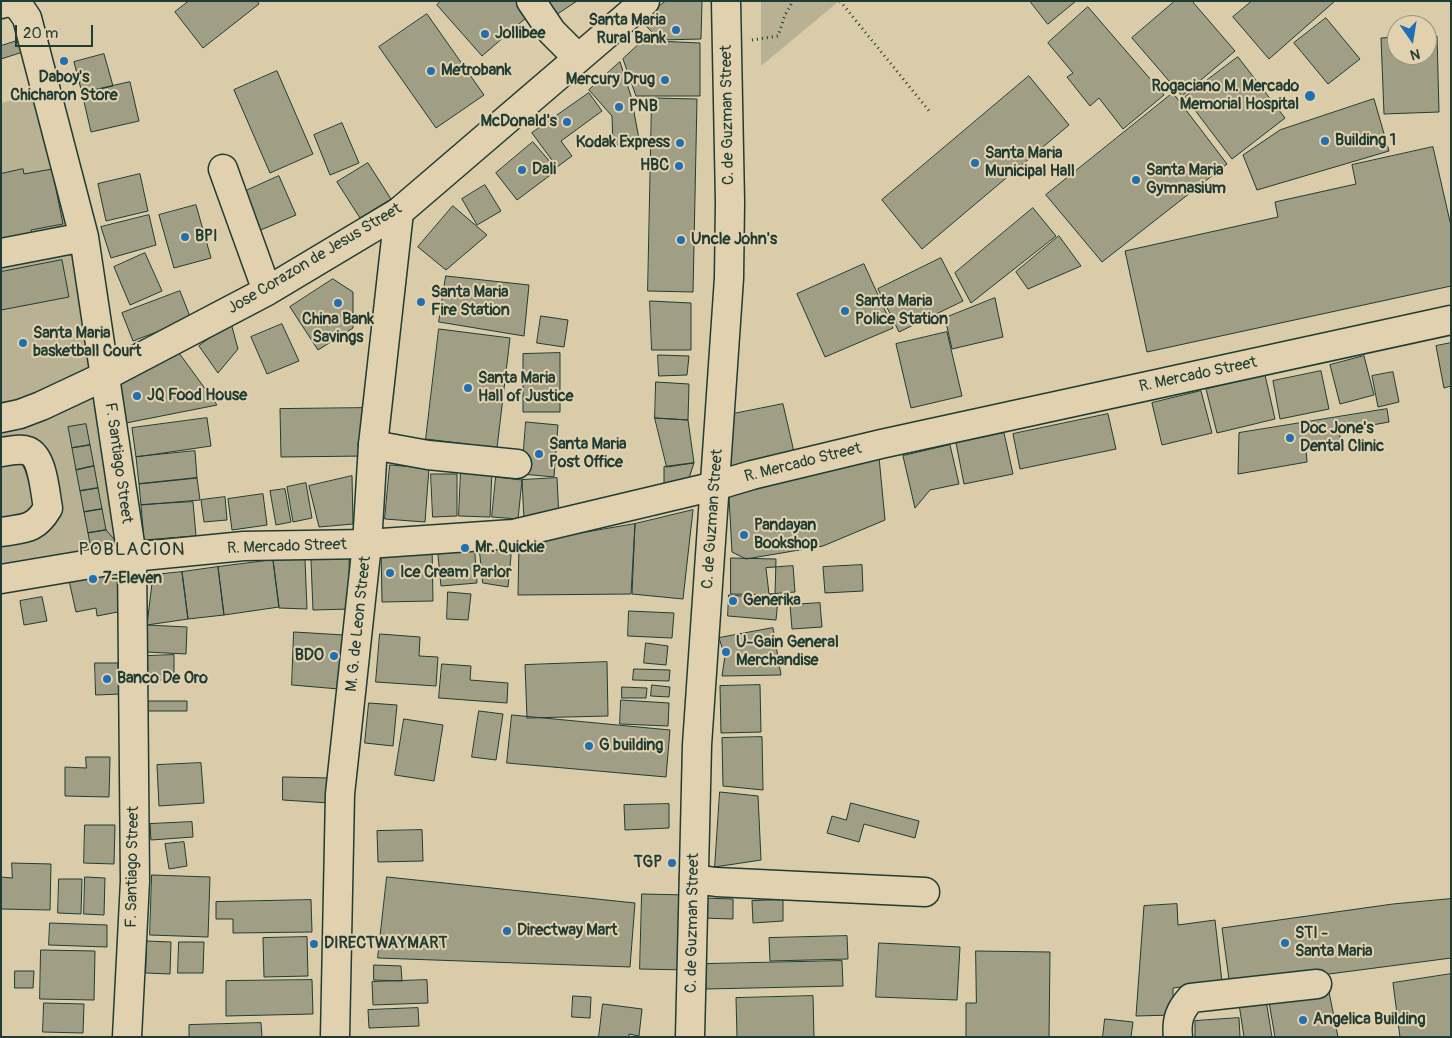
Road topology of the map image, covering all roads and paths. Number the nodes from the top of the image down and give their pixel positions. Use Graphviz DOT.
graph roads {
  1 [pos="530,1"];
  2 [pos="645,1"];
  3 [pos="726,1"];
  4 [pos="793,1"];
  5 [pos="840,1"];
  6 [pos="1,4"];
  7 [pos="727,44"];
  8 [pos="578,58"];
  9 [pos="930,112"];
  10 [pos="223,169"];
  11 [pos="399,212"];
  12 [pos="84,237"];
  13 [pos="1,253"];
  14 [pos="267,291"];
  15 [pos="1451,320"];
  16 [pos="105,376"];
  17 [pos="1,418"];
  18 [pos="373,445"];
  19 [pos="1,452"];
  20 [pos="517,464"];
  21 [pos="715,486"];
  22 [pos="1,532"];
  23 [pos="367,544"];
  24 [pos="132,557"];
  25 [pos="1,579"];
  26 [pos="694,879"];
  27 [pos="925,892"];
  28 [pos="1317,984"];
  29 [pos="127,1037"];
  30 [pos="335,1037"];
  31 [pos="690,1037"];
  32 [pos="1178,1037"];
  1 -- 8 [label="street"];
  2 -- 8 [label="street, Jose Corazon de Jesus Street"];
  3 -- 7 [label="street, C. de Guzman Street"];
  4 -- 7 [label="path"];
  5 -- 9 [label="path"];
  6 -- 12 [label="street, F. Santiago Street"];
  7 -- 21 [label="street, C. de Guzman Street"];
  8 -- 11 [label="street, Jose Corazon de Jesus Street"];
  10 -- 14 [label="street"];
  11 -- 14 [label="street, Jose Corazon de Jesus Street"];
  11 -- 18 [label="street, M. G. de Leon Street"];
  12 -- 13 [label="street"];
  12 -- 16 [label="street, F. Santiago Street"];
  14 -- 16 [label="street, Jose Corazon de Jesus Street"];
  15 -- 21 [label="street, R. Mercado Street"];
  16 -- 17 [label="street, Jose Corazon de Jesus Street"];
  16 -- 24 [label="street, F. Santiago Street"];
  18 -- 20 [label="street"];
  18 -- 23 [label="street, M. G. de Leon Street"];
  19 -- 22 [label="street"];
  21 -- 23 [label="street, R. Mercado Street"];
  21 -- 26 [label="street, C. de Guzman Street"];
  23 -- 24 [label="street, R. Mercado Street"];
  23 -- 30 [label="street, M. G. de Leon Street"];
  24 -- 25 [label="street, R. Mercado Street"];
  24 -- 29 [label="street, F. Santiago Street"];
  26 -- 27 [label="street"];
  26 -- 31 [label="street, C. de Guzman Street"];
  28 -- 32 [label="street"];
}
